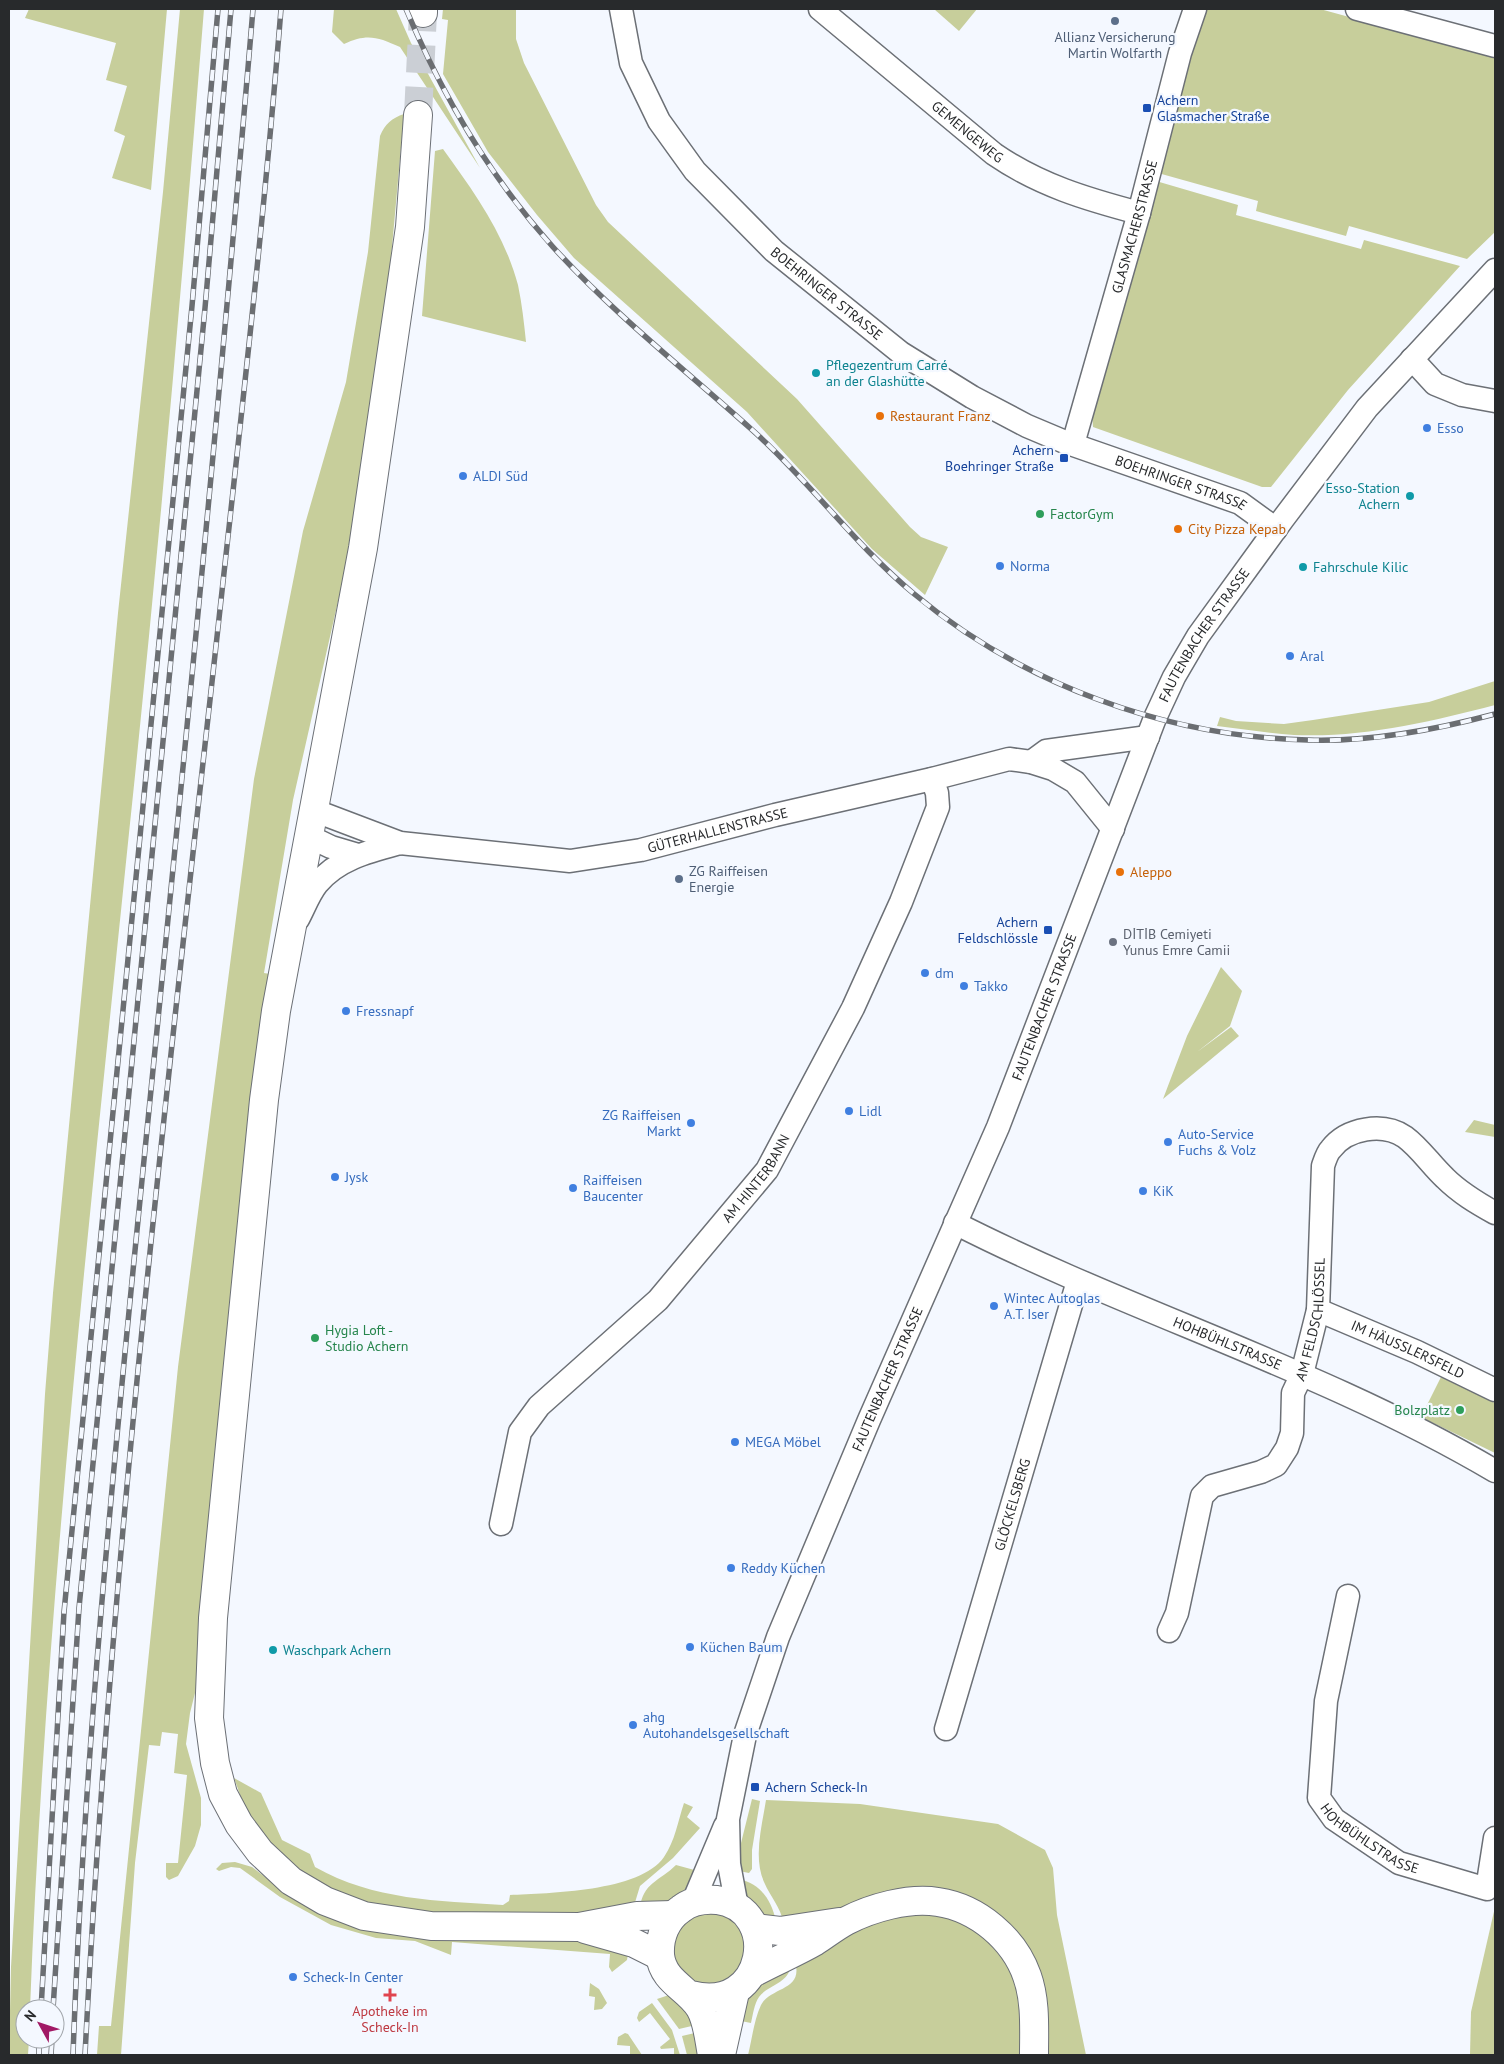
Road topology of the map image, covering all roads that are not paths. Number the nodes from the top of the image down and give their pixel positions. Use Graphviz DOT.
graph roads {
  1 [pos="621,9"];
  2 [pos="820,9"];
  3 [pos="1194,9"];
  4 [pos="1357,9"];
  5 [pos="1495,46"];
  6 [pos="418,115"];
  7 [pos="1139,213"];
  8 [pos="1495,270"];
  9 [pos="1412,358"];
  10 [pos="1495,401"];
  11 [pos="1073,444"];
  12 [pos="1276,529"];
  13 [pos="1148,738"];
  14 [pos="1031,762"];
  15 [pos="932,779"];
  16 [pos="313,810"];
  17 [pos="1113,829"];
  18 [pos="308,836"];
  19 [pos="400,843"];
  20 [pos="358,855"];
  21 [pos="290,934"];
  22 [pos="1495,1213"];
  23 [pos="955,1223"];
  24 [pos="1078,1281"];
  25 [pos="1318,1310"];
  26 [pos="1302,1374"];
  27 [pos="1495,1390"];
  28 [pos="1495,1471"];
  29 [pos="500,1524"];
  30 [pos="1348,1596"];
  31 [pos="1170,1631"];
  32 [pos="946,1729"];
  33 [pos="728,1818"];
  34 [pos="1495,1838"];
  35 [pos="737,1907"];
  36 [pos="683,1909"];
  37 [pos="846,1921"];
  38 [pos="579,1927"];
  39 [pos="755,1928"];
  40 [pos="660,1956"];
  41 [pos="744,1982"];
  42 [pos="691,1995"];
  43 [pos="712,2055"];
  44 [pos="721,2055"];
  45 [pos="1034,2055"];
  1 -- 11 [label="street, BOEHRINGER STRASSE"];
  2 -- 7 [label="street, GEMENGEWEG"];
  3 -- 7 [label="street, GLASMACHERSTRASSE"];
  4 -- 5 [label="street"];
  6 -- 16 [label="main road"];
  7 -- 11 [label="street, GLASMACHERSTRASSE"];
  8 -- 9 [label="street, FAUTENBACHER STRASSE"];
  9 -- 10 [label="street"];
  9 -- 12 [label="street, FAUTENBACHER STRASSE"];
  11 -- 12 [label="street, BOEHRINGER STRASSE"];
  12 -- 13 [label="street, FAUTENBACHER STRASSE"];
  13 -- 14 [label="street"];
  13 -- 17 [label="street, FAUTENBACHER STRASSE"];
  14 -- 15 [label="street, GÜTERHALLENSTRASSE"];
  14 -- 17 [label="street, GÜTERHALLENSTRASSE"];
  15 -- 19 [label="street, GÜTERHALLENSTRASSE"];
  15 -- 29 [label="street, AM HINTERBANN"];
  16 -- 18 [label="main road"];
  16 -- 19 [label="street, GÜTERHALLENSTRASSE"];
  17 -- 23 [label="street, FAUTENBACHER STRASSE"];
  18 -- 20 [label="street"];
  18 -- 21 [label="main road"];
  19 -- 20 [label="street, GÜTERHALLENSTRASSE"];
  20 -- 21 [label="street, GÜTERHALLENSTRASSE"];
  21 -- 38 [label="main road"];
  22 -- 25 [label="street, AM FELDSCHLÖSSEL"];
  23 -- 24 [label="street, HOHBÜHLSTRASSE"];
  23 -- 33 [label="street, FAUTENBACHER STRASSE"];
  24 -- 26 [label="street, HOHBÜHLSTRASSE"];
  24 -- 32 [label="street, GLÖCKELSBERG"];
  25 -- 26 [label="street, AM FELDSCHLÖSSEL"];
  25 -- 27 [label="street, IM HÄUSSLERSFELD"];
  26 -- 28 [label="street, HOHBÜHLSTRASSE"];
  26 -- 31 [label="street, AM FELDSCHLÖSSEL"];
  30 -- 34 [label="street, HOHBÜHLSTRASSE"];
  33 -- 35 [label="street, FAUTENBACHER STRASSE"];
  33 -- 36 [label="street, FAUTENBACHER STRASSE"];
  35 -- 36 [label="main road"];
  35 -- 39 [label="main road"];
  36 -- 38 [label="main road"];
  36 -- 40 [label="main road"];
  37 -- 39 [label="main road"];
  37 -- 41 [label="main road"];
  37 -- 45 [label="main road"];
  38 -- 40 [label="main road"];
  39 -- 41 [label="main road"];
  40 -- 42 [label="main road"];
  41 -- 42 [label="main road"];
  41 -- 44 [label="main road"];
  42 -- 43 [label="main road"];
}
